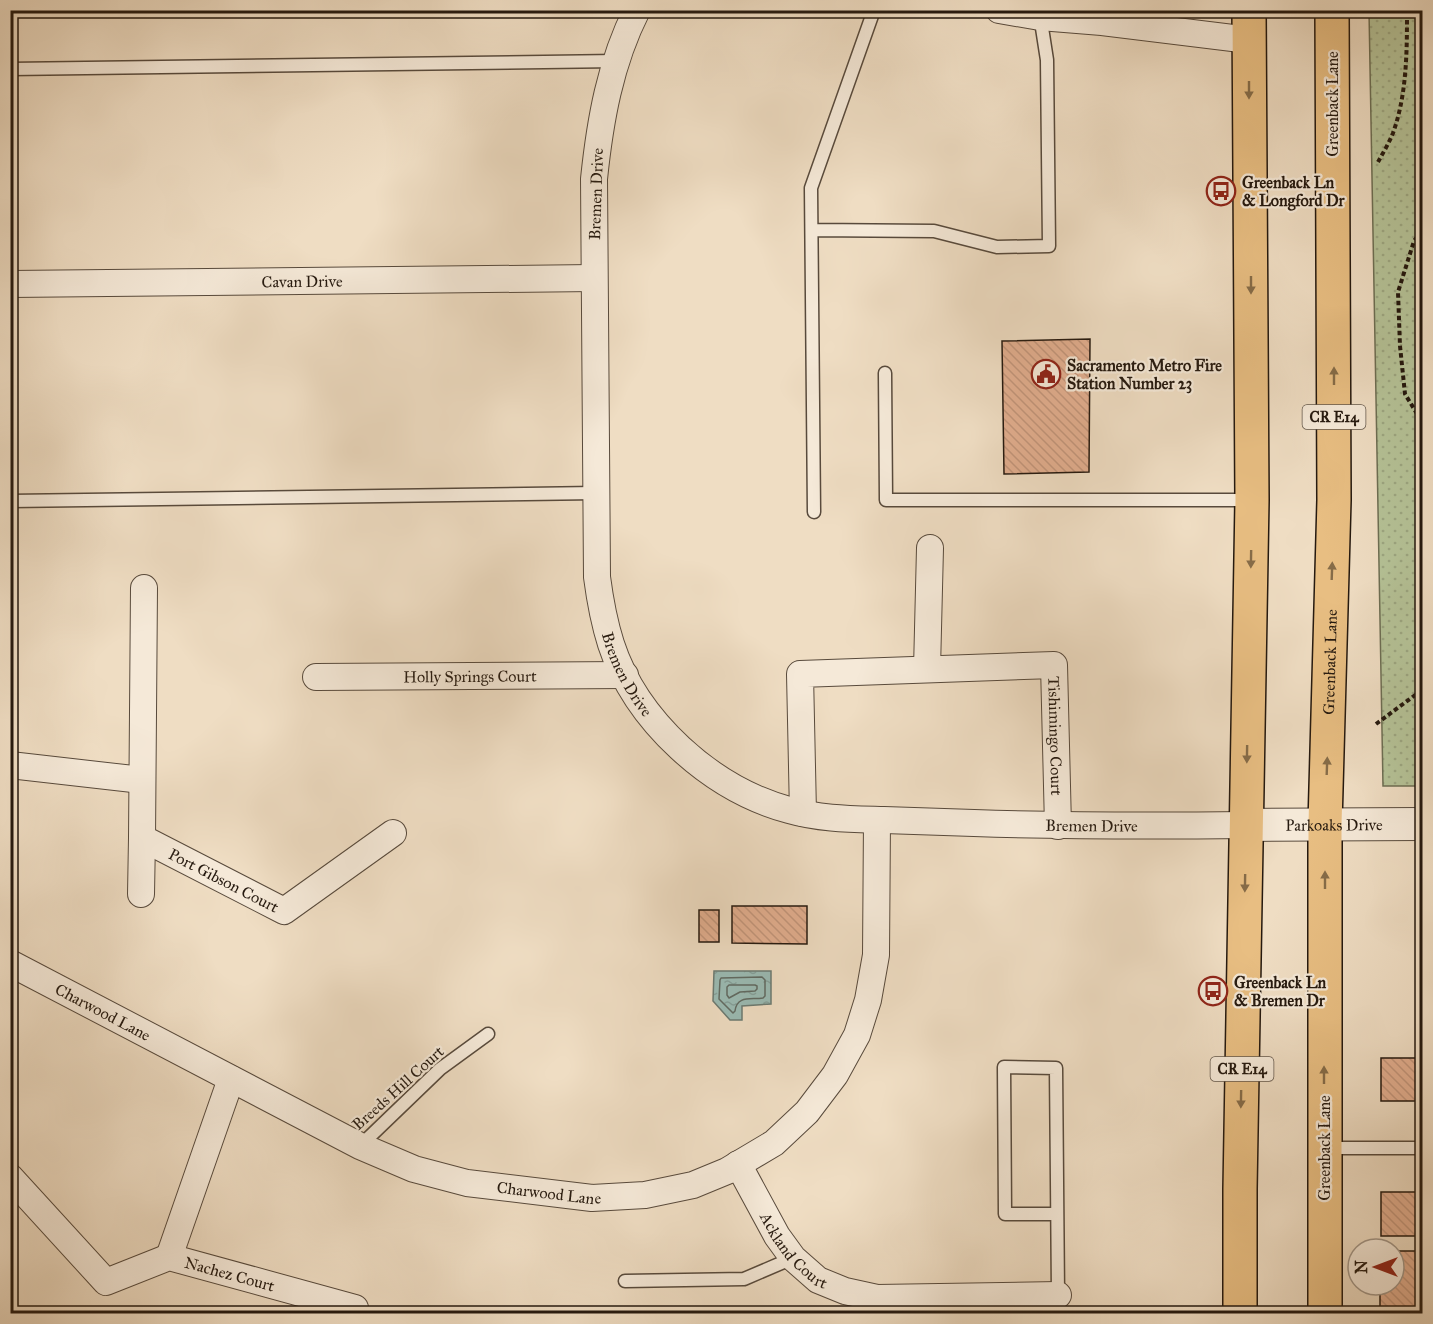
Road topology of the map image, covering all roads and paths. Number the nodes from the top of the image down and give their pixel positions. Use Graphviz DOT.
graph roads {
  1 [pos="637,10"];
  2 [pos="874,10"];
  3 [pos="999,10"];
  4 [pos="1332,10"];
  5 [pos="1407,10"];
  6 [pos="1040,14"];
  7 [pos="1249,25"];
  8 [pos="617,61"];
  9 [pos="10,69"];
  10 [pos="1378,162"];
  11 [pos="812,230"];
  12 [pos="1422,231"];
  13 [pos="594,278"];
  14 [pos="10,284"];
  15 [pos="885,374"];
  16 [pos="1422,422"];
  17 [pos="596,493"];
  18 [pos="1252,500"];
  19 [pos="10,501"];
  20 [pos="814,513"];
  21 [pos="930,548"];
  22 [pos="144,588"];
  23 [pos="927,669"];
  24 [pos="625,675"];
  25 [pos="316,677"];
  26 [pos="1422,690"];
  27 [pos="1376,724"];
  28 [pos="10,765"];
  29 [pos="142,780"];
  30 [pos="803,813"];
  31 [pos="877,820"];
  32 [pos="1325,824"];
  33 [pos="1246,825"];
  34 [pos="1422,825"];
  35 [pos="1058,826"];
  36 [pos="393,834"];
  37 [pos="142,838"];
  38 [pos="141,894"];
  39 [pos="10,963"];
  40 [pos="488,1034"];
  41 [pos="231,1079"];
  42 [pos="360,1146"];
  43 [pos="1324,1148"];
  44 [pos="1422,1148"];
  45 [pos="738,1164"];
  46 [pos="10,1177"];
  47 [pos="1057,1214"];
  48 [pos="169,1257"];
  49 [pos="793,1258"];
  50 [pos="625,1281"];
  51 [pos="1058,1295"];
  52 [pos="355,1308"];
  53 [pos="1240,1314"];
  54 [pos="1325,1314"];
  1 -- 8 [label="street, Bremen Drive"];
  2 -- 11 [label="lane"];
  3 -- 6 [label="street"];
  32 -- 4 [label="main road, Greenback Lane / CR E14, one-way"];
  5 -- 10 [label="path"];
  6 -- 7 [label="street"];
  6 -- 11 [label="lane"];
  7 -- 18 [label="main road, CR E14, one-way"];
  8 -- 9 [label="lane"];
  8 -- 13 [label="street, Bremen Drive"];
  11 -- 20 [label="lane"];
  12 -- 16 [label="path"];
  13 -- 14 [label="street, Cavan Drive"];
  13 -- 17 [label="street, Bremen Drive"];
  15 -- 18 [label="lane"];
  17 -- 19 [label="lane"];
  17 -- 24 [label="street, Bremen Drive"];
  18 -- 33 [label="main road, CR E14, one-way"];
  21 -- 23 [label="street"];
  22 -- 29 [label="street, Port Gibson Court"];
  23 -- 30 [label="street, Tishimingo Court"];
  23 -- 35 [label="street, Tishimingo Court"];
  24 -- 25 [label="street, Holly Springs Court"];
  24 -- 30 [label="street, Bremen Drive"];
  26 -- 27 [label="path"];
  28 -- 29 [label="street"];
  29 -- 37 [label="street, Port Gibson Court"];
  30 -- 31 [label="street, Bremen Drive"];
  31 -- 35 [label="street, Bremen Drive"];
  31 -- 45 [label="street, Charwood Lane"];
  32 -- 33 [label="street, Parkoaks Drive"];
  32 -- 34 [label="street, Parkoaks Drive"];
  43 -- 32 [label="main road, Greenback Lane / CR E14, one-way"];
  33 -- 35 [label="street, Bremen Drive"];
  33 -- 53 [label="main road, CR E14, one-way"];
  36 -- 37 [label="street, Port Gibson Court"];
  37 -- 38 [label="street, Port Gibson Court"];
  39 -- 41 [label="street, Charwood Lane"];
  40 -- 42 [label="lane, Breeds Hill Court"];
  41 -- 42 [label="street, Charwood Lane"];
  41 -- 48 [label="street"];
  42 -- 45 [label="street, Charwood Lane"];
  43 -- 44 [label="lane"];
  43 -- 54 [label="main road, Greenback Lane / CR E14"];
  45 -- 49 [label="street, Ackland Court"];
  46 -- 48 [label="street, Nachez Court"];
  47 -- 47 [label="lane"];
  47 -- 51 [label="lane"];
  48 -- 52 [label="street, Nachez Court"];
  49 -- 50 [label="lane"];
  49 -- 51 [label="street, Ackland Court"];
}
